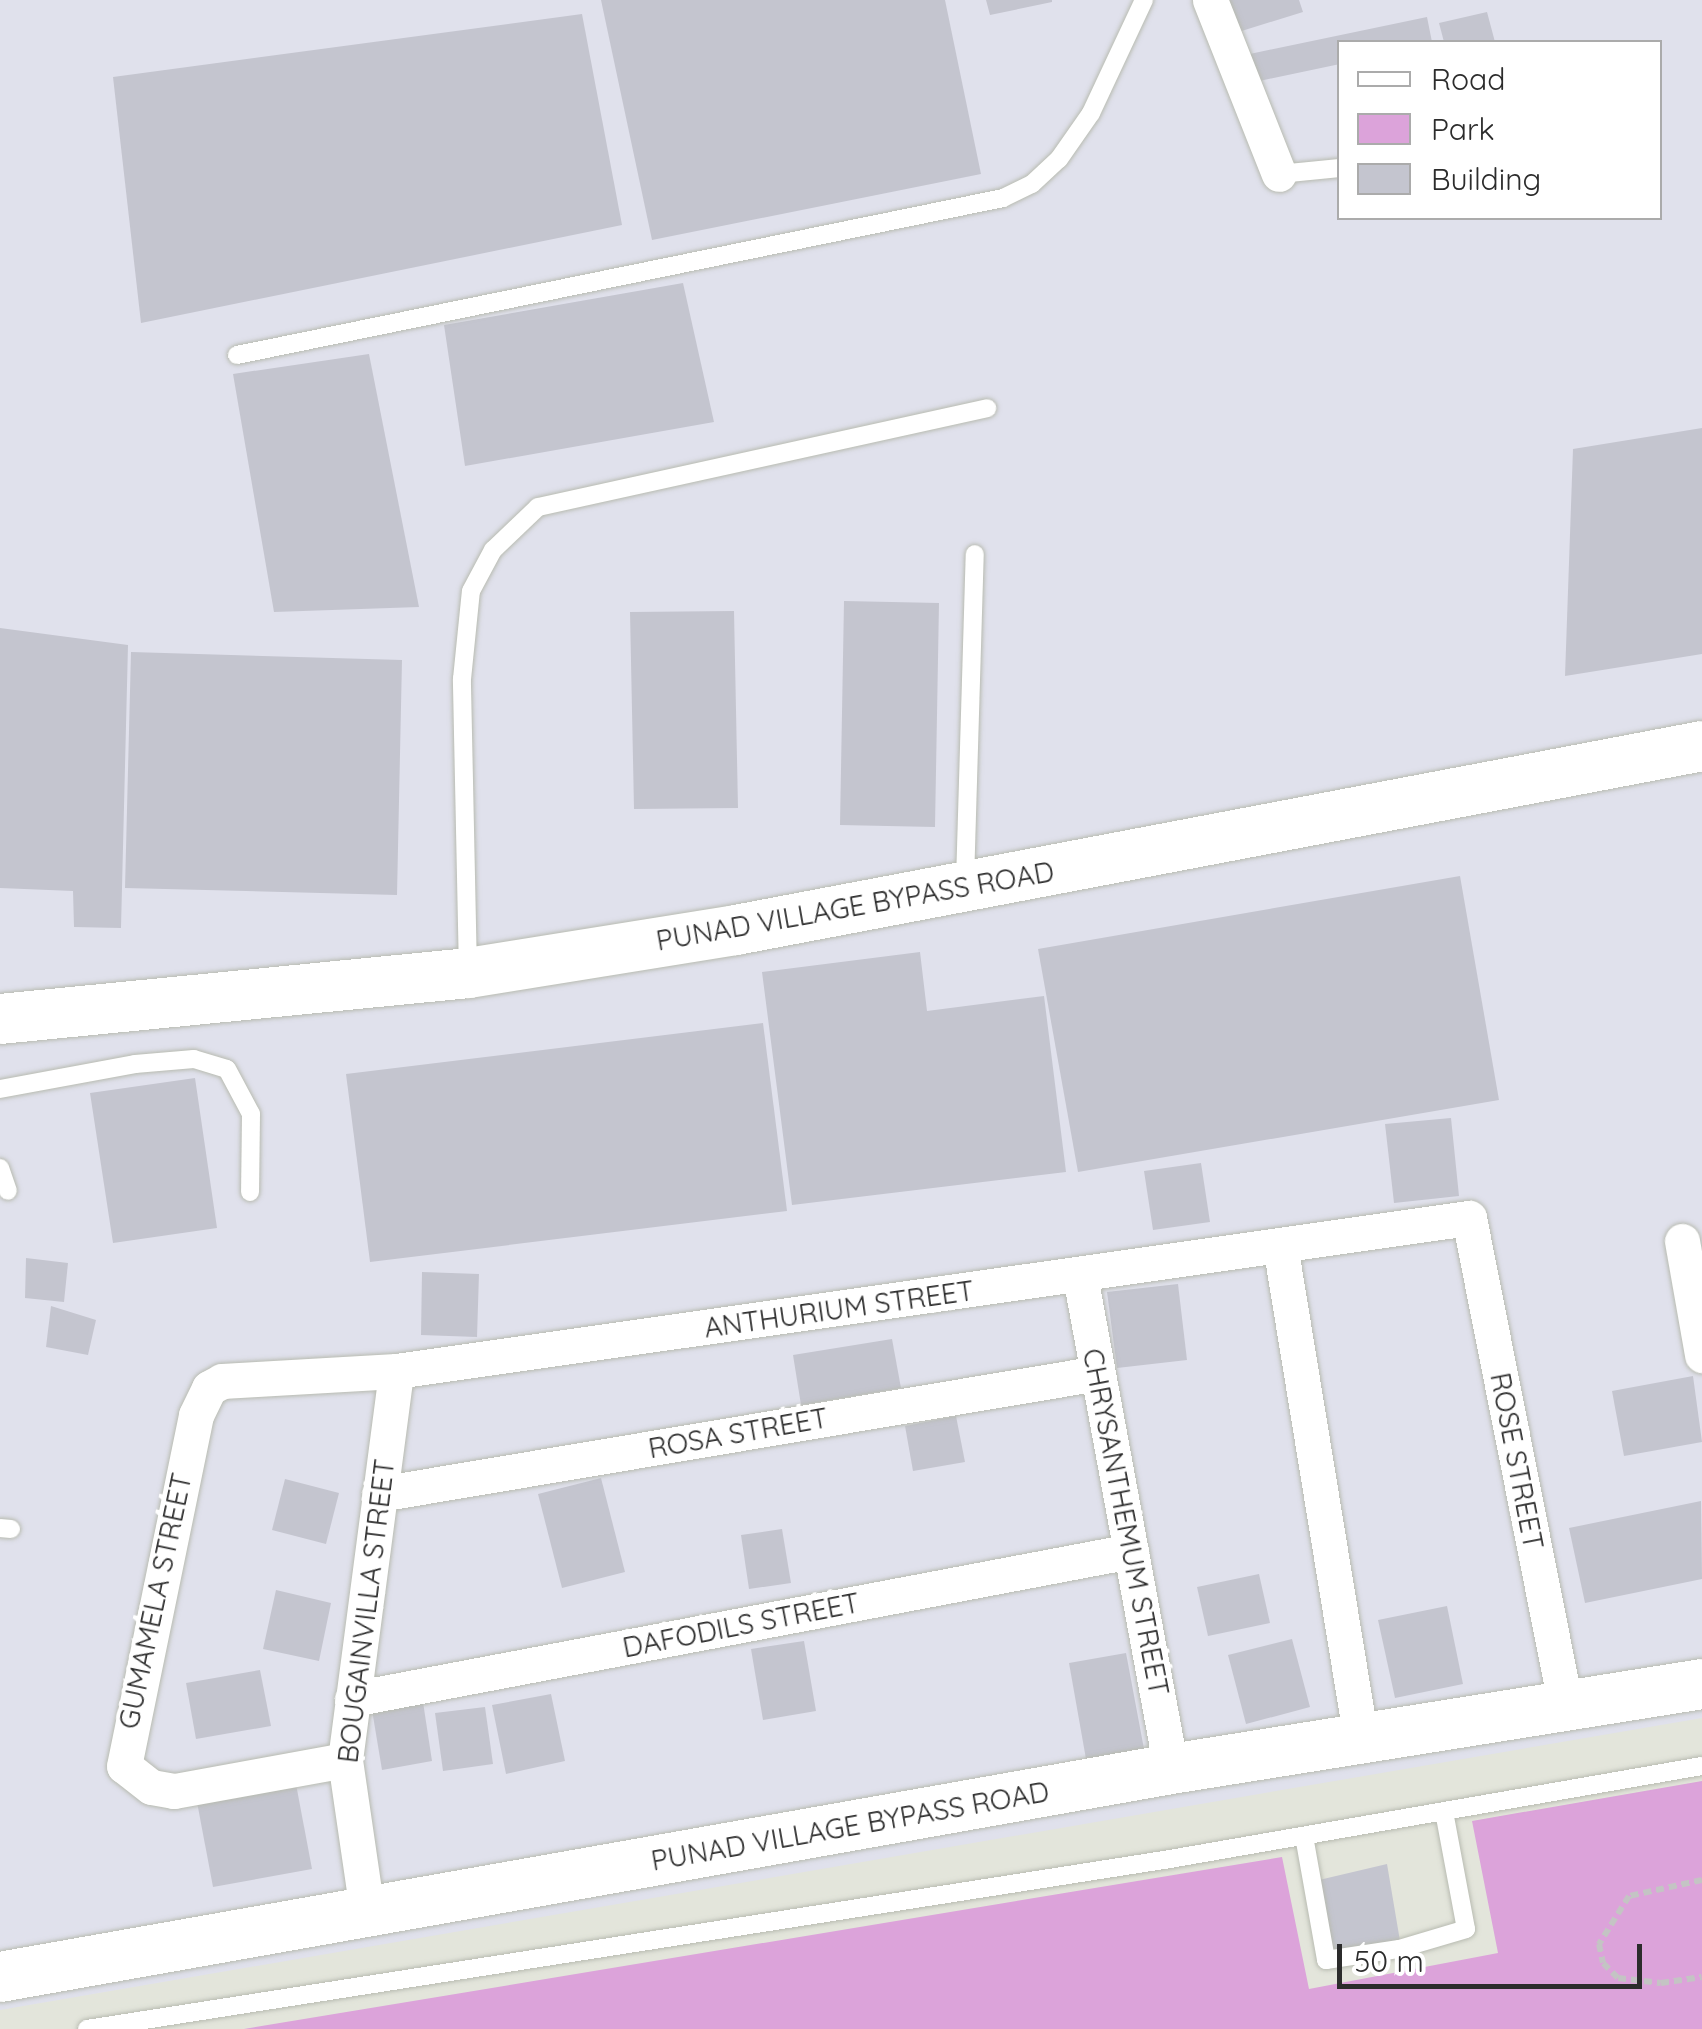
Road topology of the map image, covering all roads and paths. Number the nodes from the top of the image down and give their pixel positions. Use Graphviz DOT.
graph roads {
  1 [pos="1144,0"];
  2 [pos="1210,0"];
  3 [pos="1337,168"];
  4 [pos="1280,174"];
  5 [pos="237,355"];
  6 [pos="987,408"];
  7 [pos="975,554"];
  8 [pos="1702,746"];
  9 [pos="965,888"];
  10 [pos="468,972"];
  11 [pos="0,1019"];
  12 [pos="0,1089"];
  13 [pos="0,1168"];
  14 [pos="8,1191"];
  15 [pos="250,1192"];
  16 [pos="1469,1218"];
  17 [pos="1682,1242"];
  18 [pos="1280,1245"];
  19 [pos="1080,1276"];
  20 [pos="1702,1355"];
  21 [pos="396,1371"];
  22 [pos="1098,1373"];
  23 [pos="209,1388"];
  24 [pos="379,1494"];
  25 [pos="1131,1552"];
  26 [pos="1702,1684"];
  27 [pos="352,1700"];
  28 [pos="1565,1705"];
  29 [pos="1360,1738"];
  30 [pos="344,1760"];
  31 [pos="1702,1766"];
  32 [pos="1172,1769"];
  33 [pos="1444,1811"];
  34 [pos="1304,1836"];
  35 [pos="1702,1880"];
  36 [pos="367,1912"];
  37 [pos="0,1976"];
  38 [pos="1702,1977"];
  39 [pos="87,2029"];
  1 -- 5 [label="lane"];
  2 -- 4 [label="street"];
  3 -- 4 [label="lane"];
  6 -- 10 [label="lane"];
  7 -- 9 [label="lane"];
  8 -- 9 [label="main road, PUNAD VILLAGE BYPASS ROAD"];
  9 -- 10 [label="main road, PUNAD VILLAGE BYPASS ROAD"];
  10 -- 11 [label="main road, PUNAD VILLAGE BYPASS ROAD"];
  12 -- 15 [label="lane"];
  13 -- 14 [label="lane"];
  16 -- 18 [label="street, ANTHURIUM STREET"];
  16 -- 28 [label="street, ROSE STREET"];
  17 -- 20 [label="street"];
  18 -- 19 [label="street, ANTHURIUM STREET"];
  18 -- 29 [label="street"];
  19 -- 21 [label="street, ANTHURIUM STREET"];
  19 -- 22 [label="street, CHRYSANTHEMUM STREET"];
  21 -- 23 [label="street, ANTHURIUM STREET"];
  21 -- 24 [label="street, BOUGAINVILLA STREET"];
  22 -- 24 [label="street, ROSA STREET"];
  22 -- 25 [label="street, CHRYSANTHEMUM STREET"];
  23 -- 30 [label="street, GUMAMELA STREET"];
  24 -- 27 [label="street, BOUGAINVILLA STREET"];
  25 -- 27 [label="street, DAFODILS STREET"];
  25 -- 32 [label="street, CHRYSANTHEMUM STREET"];
  26 -- 28 [label="main road, PUNAD VILLAGE BYPASS ROAD"];
  27 -- 30 [label="street, BOUGAINVILLA STREET"];
  28 -- 29 [label="main road, PUNAD VILLAGE BYPASS ROAD"];
  29 -- 32 [label="main road, PUNAD VILLAGE BYPASS ROAD"];
  30 -- 36 [label="street, BOUGAINVILLA STREET"];
  31 -- 33 [label="lane"];
  32 -- 36 [label="main road, PUNAD VILLAGE BYPASS ROAD"];
  33 -- 34 [label="lane"];
  33 -- 34 [label="lane"];
  34 -- 39 [label="lane"];
  35 -- 38 [label="path"];
  36 -- 37 [label="main road, PUNAD VILLAGE BYPASS ROAD"];
}
